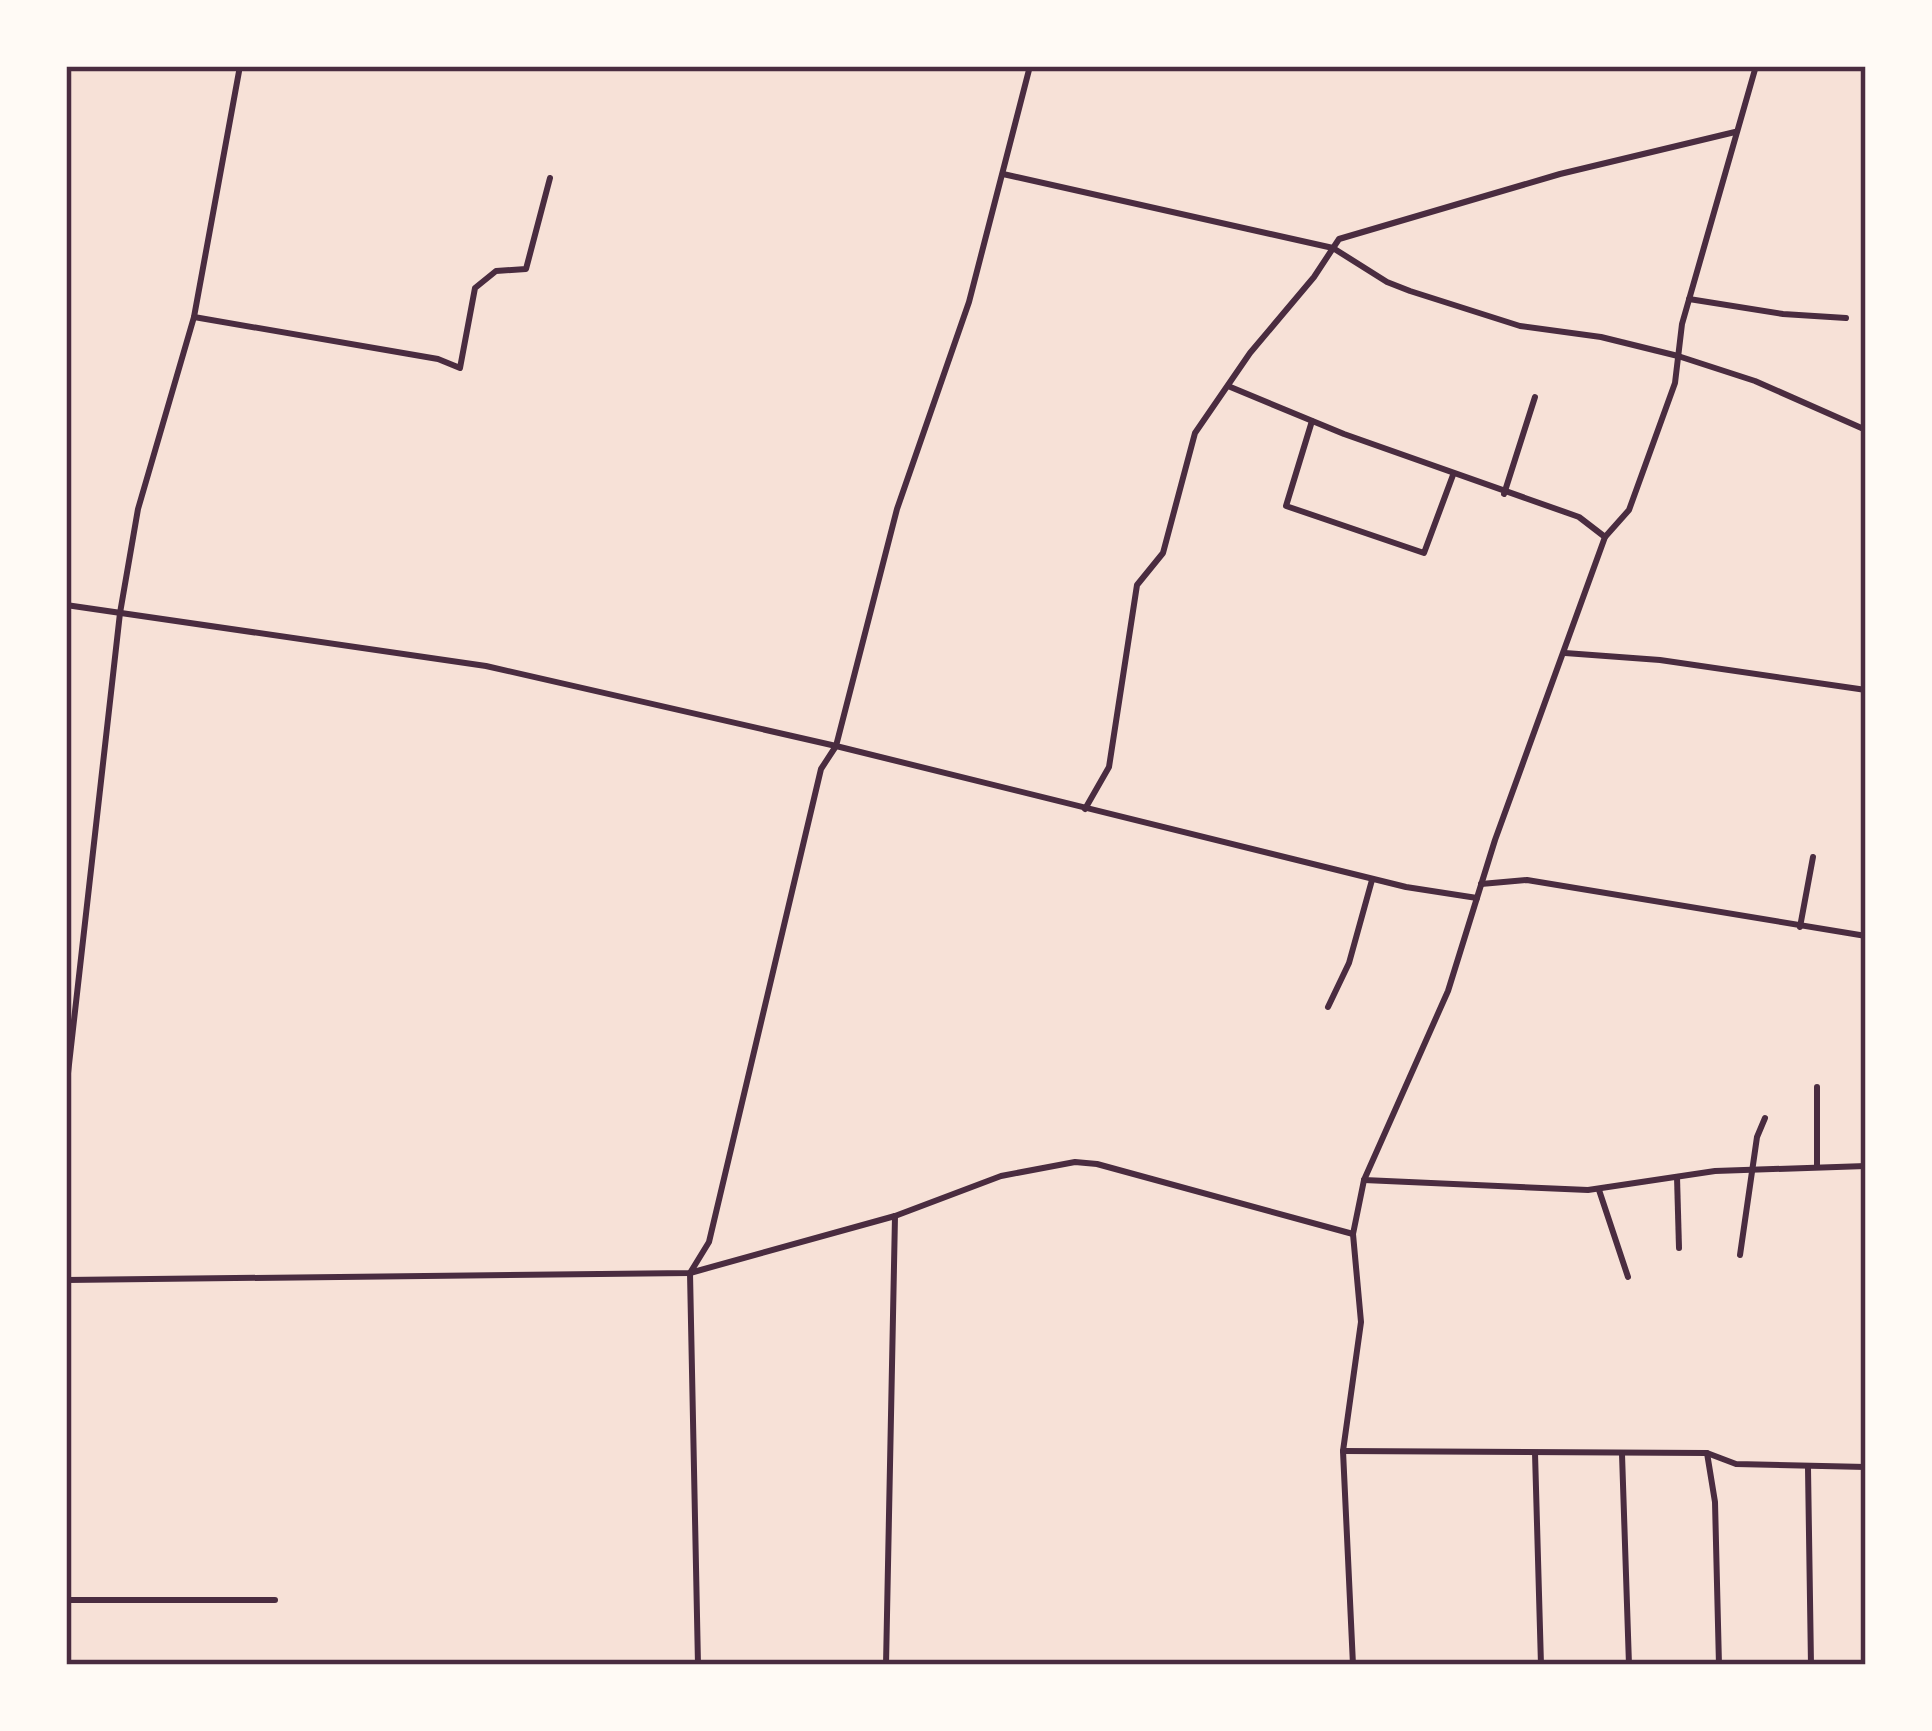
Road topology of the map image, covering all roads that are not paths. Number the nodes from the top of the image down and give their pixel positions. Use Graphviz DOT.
graph roads {
  1 [pos="240,66"];
  2 [pos="1030,66"];
  3 [pos="1756,66"];
  4 [pos="1735,132"];
  5 [pos="1003,174"];
  6 [pos="550,178"];
  7 [pos="1333,248"];
  8 [pos="1689,299"];
  9 [pos="194,317"];
  10 [pos="1846,318"];
  11 [pos="1678,356"];
  12 [pos="1228,386"];
  13 [pos="1534,397"];
  14 [pos="1312,421"];
  15 [pos="1866,430"];
  16 [pos="1453,475"];
  17 [pos="1504,494"];
  18 [pos="1605,537"];
  19 [pos="66,605"];
  20 [pos="120,613"];
  21 [pos="1565,653"];
  22 [pos="1866,690"];
  23 [pos="836,746"];
  24 [pos="1085,809"];
  25 [pos="1813,857"];
  26 [pos="1372,879"];
  27 [pos="1481,884"];
  28 [pos="1477,898"];
  29 [pos="1800,927"];
  30 [pos="1866,936"];
  31 [pos="1328,1007"];
  32 [pos="1816,1087"];
  33 [pos="66,1091"];
  34 [pos="1765,1118"];
  35 [pos="1866,1166"];
  36 [pos="1817,1167"];
  37 [pos="1752,1169"];
  38 [pos="1677,1177"];
  39 [pos="1364,1180"];
  40 [pos="1598,1189"];
  41 [pos="895,1216"];
  42 [pos="1353,1234"];
  43 [pos="1679,1248"];
  44 [pos="1739,1255"];
  45 [pos="690,1273"];
  46 [pos="1628,1277"];
  47 [pos="66,1280"];
  48 [pos="1343,1451"];
  49 [pos="1535,1453"];
  50 [pos="1707,1453"];
  51 [pos="1622,1454"];
  52 [pos="1866,1467"];
  53 [pos="1808,1468"];
  54 [pos="66,1600"];
  55 [pos="275,1600"];
  56 [pos="698,1665"];
  57 [pos="886,1665"];
  58 [pos="1353,1665"];
  59 [pos="1540,1665"];
  60 [pos="1630,1665"];
  61 [pos="1719,1665"];
  62 [pos="1811,1665"];
  1 -- 9 [label="street"];
  2 -- 5 [label="street"];
  3 -- 4 [label="street"];
  4 -- 7 [label="street"];
  4 -- 8 [label="street"];
  5 -- 7 [label="street"];
  5 -- 23 [label="street"];
  6 -- 9 [label="street"];
  7 -- 11 [label="street"];
  7 -- 12 [label="street"];
  8 -- 10 [label="street"];
  8 -- 11 [label="street"];
  9 -- 20 [label="street"];
  11 -- 15 [label="street"];
  11 -- 18 [label="street"];
  12 -- 14 [label="street"];
  12 -- 24 [label="street"];
  13 -- 17 [label="street"];
  14 -- 16 [label="street"];
  14 -- 16 [label="street"];
  16 -- 17 [label="street"];
  17 -- 18 [label="street"];
  18 -- 21 [label="street"];
  19 -- 20 [label="street"];
  20 -- 23 [label="street"];
  20 -- 33 [label="street"];
  21 -- 22 [label="street"];
  21 -- 27 [label="street"];
  23 -- 24 [label="street"];
  23 -- 45 [label="street"];
  24 -- 26 [label="street"];
  25 -- 29 [label="street"];
  26 -- 28 [label="street"];
  26 -- 31 [label="street"];
  27 -- 28 [label="street"];
  27 -- 29 [label="street"];
  28 -- 39 [label="street"];
  29 -- 30 [label="street"];
  32 -- 36 [label="street"];
  34 -- 37 [label="street"];
  35 -- 36 [label="street"];
  36 -- 37 [label="street"];
  37 -- 38 [label="street"];
  37 -- 44 [label="street"];
  38 -- 40 [label="street"];
  38 -- 43 [label="street"];
  39 -- 40 [label="street"];
  39 -- 42 [label="street"];
  40 -- 46 [label="street"];
  41 -- 42 [label="street"];
  41 -- 45 [label="street"];
  41 -- 57 [label="street"];
  42 -- 48 [label="street"];
  45 -- 47 [label="street"];
  45 -- 56 [label="street"];
  48 -- 49 [label="street"];
  48 -- 58 [label="street"];
  49 -- 51 [label="street"];
  49 -- 59 [label="street"];
  50 -- 51 [label="street"];
  50 -- 53 [label="street"];
  50 -- 61 [label="street"];
  51 -- 60 [label="street"];
  52 -- 53 [label="street"];
  53 -- 62 [label="street"];
  54 -- 55 [label="street"];
}
